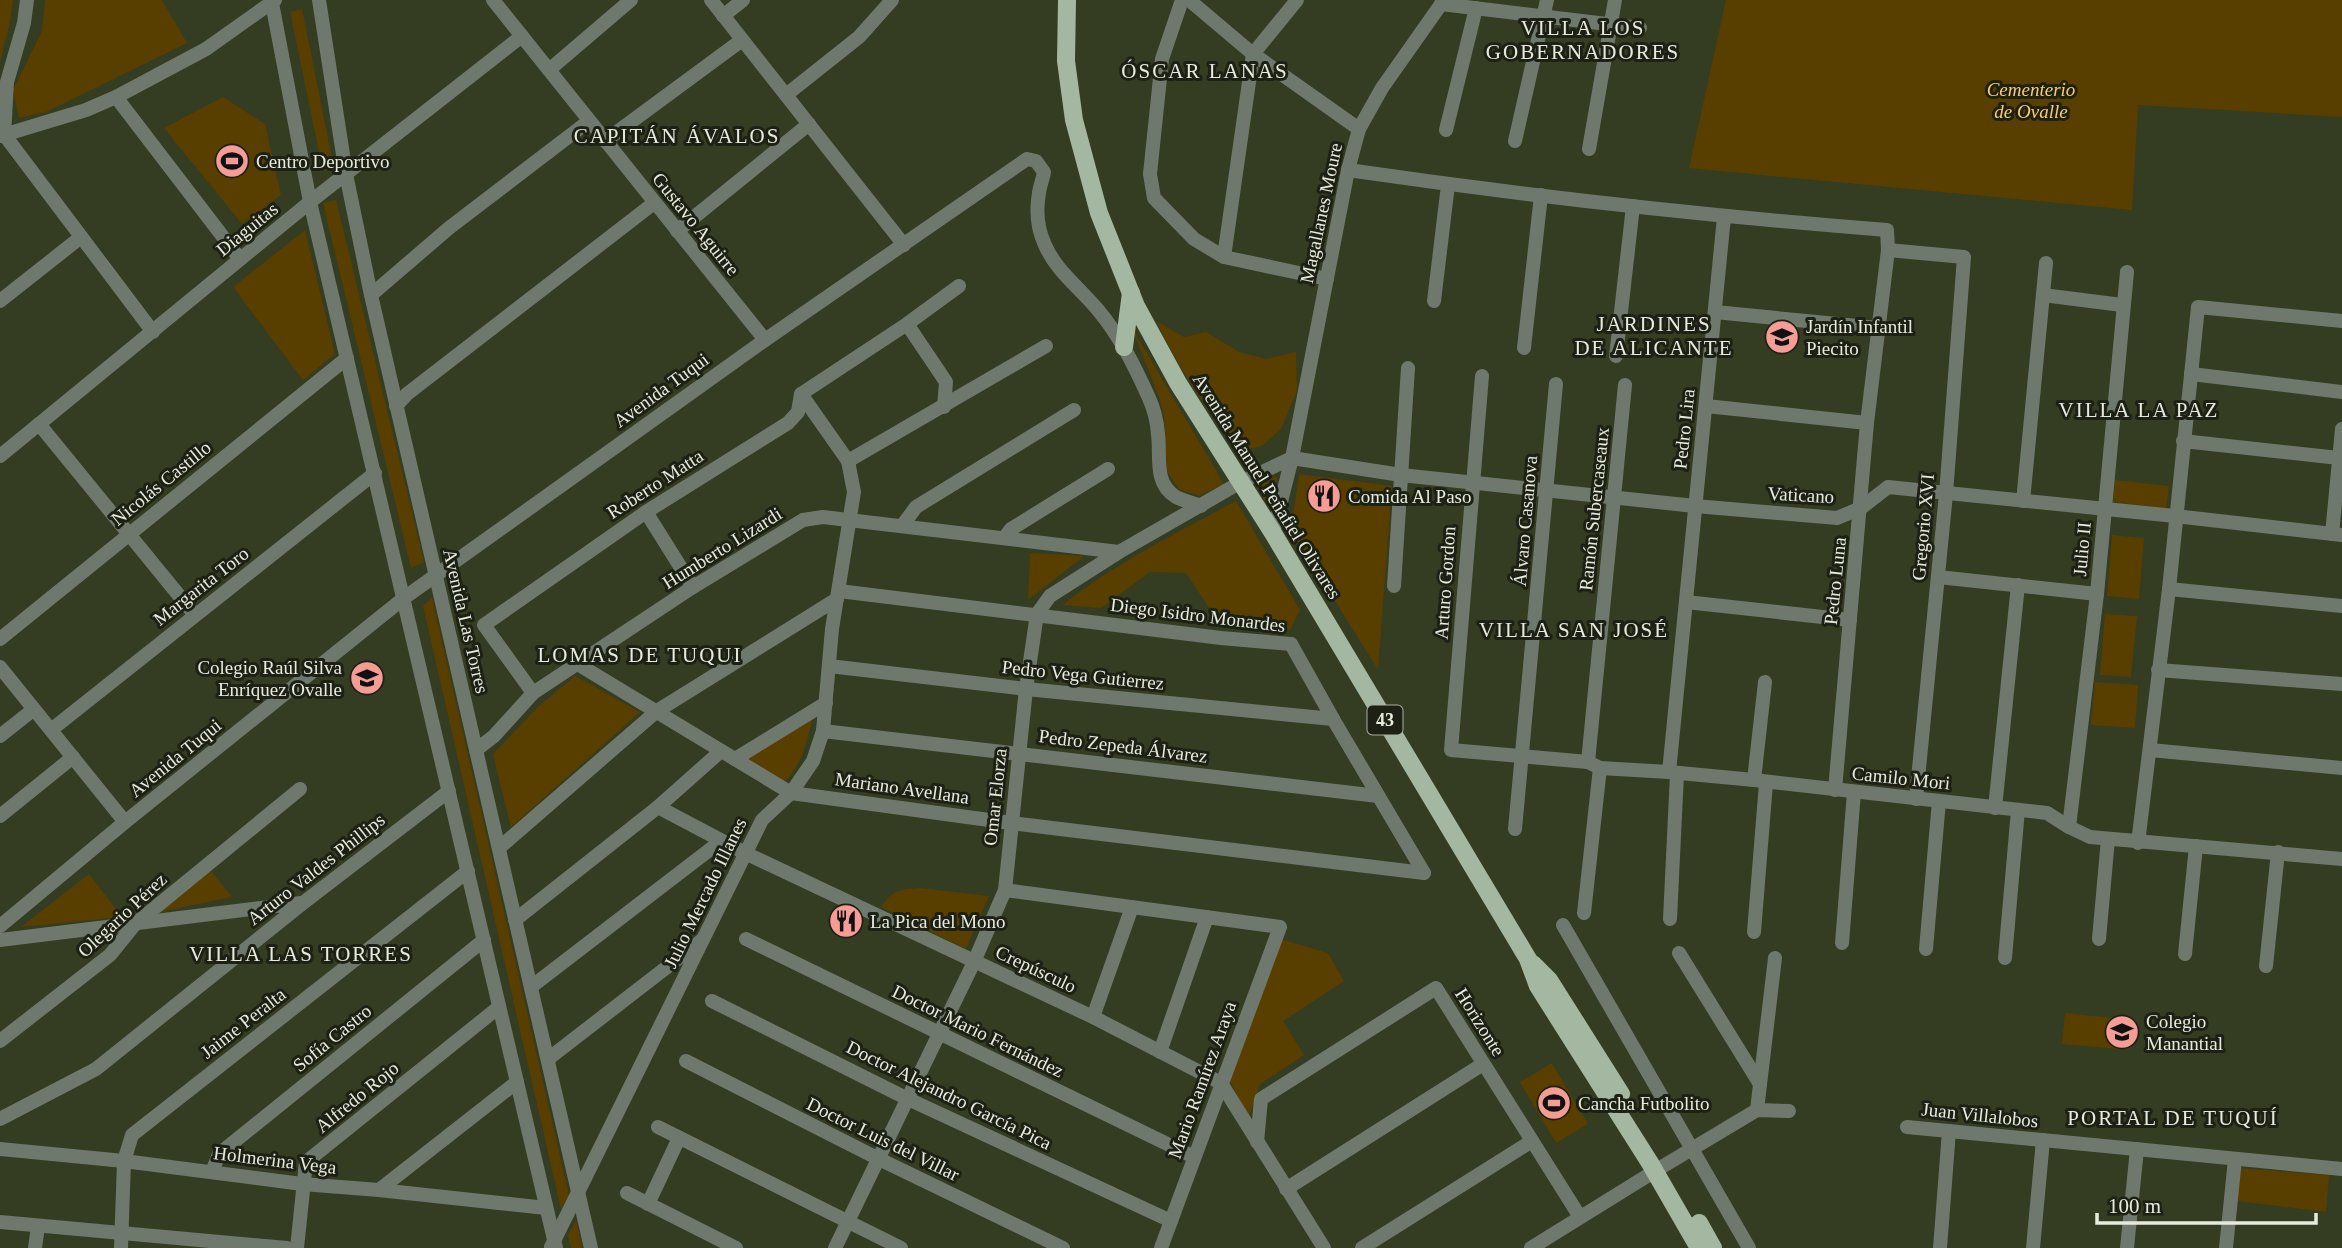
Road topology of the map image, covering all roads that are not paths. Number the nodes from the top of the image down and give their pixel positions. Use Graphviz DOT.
graph roads {
  1 [pos="27,0"];
  2 [pos="319,0"];
  3 [pos="493,0"];
  4 [pos="631,0"];
  5 [pos="711,0"];
  6 [pos="743,0"];
  7 [pos="892,0"];
  8 [pos="1067,0"];
  9 [pos="1182,0"];
  10 [pos="1189,0"];
  11 [pos="1297,0"];
  12 [pos="1547,0"];
  13 [pos="1615,0"];
  14 [pos="274,1"];
  15 [pos="1442,2"];
  16 [pos="1476,8"];
  17 [pos="723,16"];
  18 [pos="1543,16"];
  19 [pos="1610,23"];
  20 [pos="1640,28"];
  21 [pos="522,36"];
  22 [pos="742,40"];
  23 [pos="1253,54"];
  24 [pos="549,70"];
  25 [pos="786,95"];
  26 [pos="116,97"];
  27 [pos="589,121"];
  28 [pos="809,124"];
  29 [pos="1359,128"];
  30 [pos="1446,130"];
  31 [pos="1,133"];
  32 [pos="605,141"];
  33 [pos="1515,141"];
  34 [pos="1589,149"];
  35 [pos="1348,170"];
  36 [pos="346,174"];
  37 [pos="1448,185"];
  38 [pos="1541,195"];
  39 [pos="310,202"];
  40 [pos="654,203"];
  41 [pos="1633,206"];
  42 [pos="1724,217"];
  43 [pos="677,231"];
  44 [pos="81,237"];
  45 [pos="904,245"];
  46 [pos="1888,250"];
  47 [pos="1224,257"];
  48 [pos="240,259"];
  49 [pos="2046,262"];
  50 [pos="2127,272"];
  51 [pos="1326,279"];
  52 [pos="959,286"];
  53 [pos="1131,293"];
  54 [pos="371,295"];
  55 [pos="2043,295"];
  56 [pos="0,301"];
  57 [pos="1434,301"];
  58 [pos="2122,305"];
  59 [pos="1715,312"];
  60 [pos="2342,321"];
  61 [pos="907,324"];
  62 [pos="1878,328"];
  63 [pos="152,332"];
  64 [pos="765,340"];
  65 [pos="1046,346"];
  66 [pos="1124,347"];
  67 [pos="1524,348"];
  68 [pos="1616,356"];
  69 [pos="347,358"];
  70 [pos="1408,368"];
  71 [pos="2191,374"];
  72 [pos="1482,376"];
  73 [pos="1556,384"];
  74 [pos="1625,385"];
  75 [pos="2342,391"];
  76 [pos="801,394"];
  77 [pos="396,406"];
  78 [pos="1706,406"];
  79 [pos="944,407"];
  80 [pos="1074,410"];
  81 [pos="1867,423"];
  82 [pos="39,424"];
  83 [pos="2342,429"];
  84 [pos="2183,441"];
  85 [pos="0,456"];
  86 [pos="1292,458"];
  87 [pos="2339,458"];
  88 [pos="848,461"];
  89 [pos="1108,469"];
  90 [pos="374,473"];
  91 [pos="1401,475"];
  92 [pos="1241,482"];
  93 [pos="1472,482"];
  94 [pos="1547,490"];
  95 [pos="1946,494"];
  96 [pos="1615,498"];
  97 [pos="2023,501"];
  98 [pos="1201,506"];
  99 [pos="1695,506"];
  100 [pos="1861,508"];
  101 [pos="2105,510"];
  102 [pos="646,513"];
  103 [pos="2175,516"];
  104 [pos="850,520"];
  105 [pos="902,526"];
  106 [pos="129,533"];
  107 [pos="1273,533"];
  108 [pos="2337,535"];
  109 [pos="1005,537"];
  110 [pos="1119,552"];
  111 [pos="436,576"];
  112 [pos="1938,578"];
  113 [pos="2018,585"];
  114 [pos="1394,586"];
  115 [pos="693,587"];
  116 [pos="2169,589"];
  117 [pos="2098,594"];
  118 [pos="838,595"];
  119 [pos="404,598"];
  120 [pos="1686,603"];
  121 [pos="2342,606"];
  122 [pos="1037,614"];
  123 [pos="195,615"];
  124 [pos="1850,620"];
  125 [pos="0,639"];
  126 [pos="576,663"];
  127 [pos="829,666"];
  128 [pos="0,667"];
  129 [pos="2158,670"];
  130 [pos="1765,682"];
  131 [pos="2342,684"];
  132 [pos="1026,689"];
  133 [pos="533,693"];
  134 [pos="826,704"];
  135 [pos="34,709"];
  136 [pos="657,711"];
  137 [pos="1333,719"];
  138 [pos="51,730"];
  139 [pos="823,732"];
  140 [pos="0,736"];
  141 [pos="476,750"];
  142 [pos="1451,750"];
  143 [pos="2150,750"];
  144 [pos="721,751"];
  145 [pos="1019,753"];
  146 [pos="1522,756"];
  147 [pos="73,757"];
  148 [pos="734,759"];
  149 [pos="1594,765"];
  150 [pos="2342,768"];
  151 [pos="1673,773"];
  152 [pos="1760,781"];
  153 [pos="300,789"];
  154 [pos="1835,790"];
  155 [pos="449,791"];
  156 [pos="1854,792"];
  157 [pos="791,793"];
  158 [pos="1378,796"];
  159 [pos="1916,799"];
  160 [pos="1940,801"];
  161 [pos="658,807"];
  162 [pos="1995,808"];
  163 [pos="2018,810"];
  164 [pos="0,816"];
  165 [pos="125,822"];
  166 [pos="1011,822"];
  167 [pos="2069,827"];
  168 [pos="1515,829"];
  169 [pos="2108,839"];
  170 [pos="721,841"];
  171 [pos="2138,843"];
  172 [pos="2196,846"];
  173 [pos="499,848"];
  174 [pos="2278,852"];
  175 [pos="747,855"];
  176 [pos="2342,859"];
  177 [pos="468,872"];
  178 [pos="1424,873"];
  179 [pos="1005,890"];
  180 [pos="303,903"];
  181 [pos="1132,907"];
  182 [pos="1584,914"];
  183 [pos="1207,917"];
  184 [pos="1670,919"];
  185 [pos="515,920"];
  186 [pos="135,924"];
  187 [pos="1563,925"];
  188 [pos="0,926"];
  189 [pos="1754,932"];
  190 [pos="705,937"];
  191 [pos="746,939"];
  192 [pos="2099,939"];
  193 [pos="0,940"];
  194 [pos="484,940"];
  195 [pos="1842,943"];
  196 [pos="1926,949"];
  197 [pos="1679,953"];
  198 [pos="2185,954"];
  199 [pos="1775,958"];
  200 [pos="2005,958"];
  201 [pos="974,962"];
  202 [pos="2266,966"];
  203 [pos="531,987"];
  204 [pos="712,1001"];
  205 [pos="499,1007"];
  206 [pos="1093,1017"];
  207 [pos="939,1033"];
  208 [pos="0,1041"];
  209 [pos="1160,1052"];
  210 [pos="548,1059"];
  211 [pos="686,1061"];
  212 [pos="1483,1064"];
  213 [pos="517,1082"];
  214 [pos="1221,1083"];
  215 [pos="1759,1084"];
  216 [pos="908,1099"];
  217 [pos="1757,1110"];
  218 [pos="1789,1111"];
  219 [pos="0,1119"];
  220 [pos="657,1127"];
  221 [pos="1907,1127"];
  222 [pos="1948,1131"];
  223 [pos="679,1138"];
  224 [pos="2043,1140"];
  225 [pos="1532,1141"];
  226 [pos="1257,1142"];
  227 [pos="0,1149"];
  228 [pos="2137,1149"];
  229 [pos="1690,1150"];
  230 [pos="1194,1157"];
  231 [pos="878,1159"];
  232 [pos="2235,1159"];
  233 [pos="124,1161"];
  234 [pos="1660,1168"];
  235 [pos="2342,1169"];
  236 [pos="212,1172"];
  237 [pos="302,1184"];
  238 [pos="1286,1189"];
  239 [pos="379,1190"];
  240 [pos="578,1191"];
  241 [pos="627,1193"];
  242 [pos="649,1204"];
  243 [pos="546,1208"];
  244 [pos="1580,1217"];
  245 [pos="1171,1221"];
  246 [pos="0,1222"];
  247 [pos="849,1222"];
  248 [pos="38,1226"];
  249 [pos="121,1241"];
  250 [pos="553,1245"];
  251 [pos="35,1248"];
  252 [pos="287,1248"];
  253 [pos="297,1248"];
  254 [pos="592,1248"];
  255 [pos="736,1248"];
  256 [pos="835,1248"];
  257 [pos="901,1248"];
  258 [pos="1063,1248"];
  259 [pos="1161,1248"];
  260 [pos="1324,1248"];
  261 [pos="1362,1248"];
  262 [pos="1531,1248"];
  263 [pos="1699,1248"];
  264 [pos="1713,1248"];
  265 [pos="1749,1248"];
  266 [pos="1940,1248"];
  267 [pos="2033,1248"];
  268 [pos="2127,1248"];
  269 [pos="2226,1248"];
  1 -- 31 [label="street"];
  2 -- 36 [label="street, Avenida Las Torres"];
  3 -- 21 [label="street, Gustavo Aguirre"];
  4 -- 24 [label="street"];
  5 -- 17 [label="street"];
  6 -- 17 [label="street"];
  7 -- 25 [label="street"];
  8 -- 53 [label="main road, Avenida Manuel Peñafiel Olivares / 43"];
  9 -- 47 [label="street"];
  10 -- 23 [label="street"];
  11 -- 23 [label="street"];
  12 -- 18 [label="street"];
  13 -- 19 [label="street"];
  14 -- 26 [label="street"];
  14 -- 39 [label="street"];
  15 -- 16 [label="street"];
  15 -- 29 [label="street, Magallanes Moure"];
  16 -- 18 [label="street"];
  16 -- 30 [label="street"];
  17 -- 22 [label="street"];
  18 -- 19 [label="street"];
  18 -- 33 [label="street"];
  19 -- 20 [label="street"];
  19 -- 34 [label="street"];
  21 -- 24 [label="street, Gustavo Aguirre"];
  21 -- 36 [label="street, Diaguitas"];
  22 -- 25 [label="street"];
  22 -- 32 [label="street"];
  23 -- 29 [label="street"];
  23 -- 47 [label="street"];
  24 -- 27 [label="street, Gustavo Aguirre"];
  25 -- 28 [label="street"];
  26 -- 31 [label="street"];
  26 -- 48 [label="street"];
  27 -- 32 [label="street, Gustavo Aguirre"];
  27 -- 54 [label="street"];
  28 -- 43 [label="street"];
  28 -- 45 [label="street"];
  29 -- 35 [label="street, Magallanes Moure"];
  31 -- 44 [label="street"];
  32 -- 40 [label="street, Gustavo Aguirre"];
  35 -- 37 [label="street"];
  35 -- 51 [label="street, Magallanes Moure"];
  36 -- 39 [label="street, Diaguitas"];
  36 -- 54 [label="street, Avenida Las Torres"];
  37 -- 38 [label="street"];
  37 -- 57 [label="street"];
  38 -- 41 [label="street"];
  38 -- 67 [label="street"];
  39 -- 48 [label="street, Diaguitas"];
  39 -- 69 [label="street"];
  40 -- 43 [label="street, Gustavo Aguirre"];
  40 -- 77 [label="street"];
  41 -- 42 [label="street"];
  41 -- 68 [label="street"];
  42 -- 46 [label="street"];
  42 -- 59 [label="street, Pedro Lira"];
  43 -- 64 [label="street, Gustavo Aguirre"];
  44 -- 56 [label="street"];
  44 -- 63 [label="street"];
  45 -- 64 [label="street, Avenida Tuqui"];
  45 -- 66 [label="street, Avenida Tuqui"];
  46 -- 62 [label="street, Pedro Luna"];
  46 -- 95 [label="street, Gregorio XVI"];
  47 -- 51 [label="street"];
  48 -- 63 [label="street, Diaguitas"];
  49 -- 55 [label="street"];
  50 -- 58 [label="street, Julio II"];
  51 -- 86 [label="street, Magallanes Moure"];
  52 -- 61 [label="street"];
  53 -- 66 [label="main road"];
  53 -- 92 [label="main road, Avenida Manuel Peñafiel Olivares / 43"];
  54 -- 77 [label="street, Avenida Las Torres"];
  55 -- 58 [label="street"];
  55 -- 97 [label="street"];
  58 -- 101 [label="street, Julio II"];
  59 -- 62 [label="street"];
  59 -- 78 [label="street, Pedro Lira"];
  60 -- 71 [label="street"];
  61 -- 76 [label="street"];
  61 -- 79 [label="street"];
  62 -- 81 [label="street, Pedro Luna"];
  63 -- 82 [label="street, Diaguitas"];
  64 -- 111 [label="street, Avenida Tuqui"];
  65 -- 79 [label="street"];
  66 -- 98 [label="street, Avenida Tuqui"];
  69 -- 90 [label="street"];
  69 -- 106 [label="street, Nicolás Castillo"];
  70 -- 91 [label="street"];
  71 -- 75 [label="street"];
  71 -- 84 [label="street"];
  72 -- 93 [label="street, Arturo Gordon"];
  73 -- 94 [label="street, Álvaro Casanova"];
  74 -- 96 [label="street, Ramón Subercaseaux"];
  76 -- 88 [label="street, Julio Mercado Illanes"];
  76 -- 102 [label="street, Roberto Matta"];
  77 -- 111 [label="street, Avenida Las Torres"];
  78 -- 81 [label="street"];
  78 -- 99 [label="street, Pedro Lira"];
  79 -- 88 [label="street"];
  80 -- 105 [label="street"];
  81 -- 100 [label="street, Pedro Luna"];
  82 -- 85 [label="street, Diaguitas"];
  82 -- 106 [label="street"];
  83 -- 87 [label="street"];
  84 -- 87 [label="street"];
  84 -- 103 [label="street"];
  86 -- 91 [label="street, Vaticano"];
  86 -- 92 [label="street"];
  86 -- 107 [label="street, Magallanes Moure"];
  87 -- 108 [label="street"];
  88 -- 104 [label="street, Julio Mercado Illanes"];
  89 -- 109 [label="street"];
  90 -- 119 [label="street"];
  90 -- 123 [label="street, Margarita Toro"];
  91 -- 93 [label="street, Vaticano"];
  91 -- 114 [label="street"];
  92 -- 98 [label="street"];
  92 -- 107 [label="main road, Avenida Manuel Peñafiel Olivares / 43"];
  93 -- 94 [label="street, Vaticano"];
  93 -- 142 [label="street, Arturo Gordon"];
  94 -- 96 [label="street, Vaticano"];
  94 -- 146 [label="street, Álvaro Casanova"];
  95 -- 97 [label="street, Vaticano"];
  95 -- 100 [label="street, Vaticano"];
  95 -- 112 [label="street, Gregorio XVI"];
  96 -- 99 [label="street, Vaticano"];
  96 -- 149 [label="street, Ramón Subercaseaux"];
  97 -- 101 [label="street, Vaticano"];
  98 -- 110 [label="street"];
  99 -- 100 [label="street, Vaticano"];
  99 -- 120 [label="street, Pedro Lira"];
  100 -- 124 [label="street, Pedro Luna"];
  101 -- 103 [label="street, Vaticano"];
  101 -- 117 [label="street, Julio II"];
  102 -- 115 [label="street"];
  102 -- 133 [label="street, Roberto Matta"];
  103 -- 108 [label="street, Vaticano"];
  103 -- 116 [label="street"];
  104 -- 105 [label="street, Humberto Lizardi"];
  104 -- 115 [label="street, Humberto Lizardi"];
  104 -- 118 [label="street, Julio Mercado Illanes"];
  105 -- 109 [label="street, Humberto Lizardi"];
  106 -- 123 [label="street"];
  106 -- 125 [label="street, Nicolás Castillo"];
  107 -- 234 [label="main road, Avenida Manuel Peñafiel Olivares / 43"];
  109 -- 110 [label="street, Humberto Lizardi"];
  110 -- 122 [label="street"];
  111 -- 119 [label="street, Avenida Tuqui"];
  111 -- 141 [label="street, Avenida Las Torres"];
  112 -- 113 [label="street"];
  112 -- 159 [label="street, Gregorio XVI"];
  113 -- 117 [label="street"];
  113 -- 162 [label="street"];
  115 -- 126 [label="street, Humberto Lizardi"];
  116 -- 121 [label="street"];
  116 -- 129 [label="street"];
  117 -- 167 [label="street, Julio II"];
  118 -- 122 [label="street, Diego Isidro Monardes"];
  118 -- 127 [label="street, Julio Mercado Illanes"];
  118 -- 136 [label="street"];
  119 -- 155 [label="street"];
  119 -- 165 [label="street, Avenida Tuqui"];
  120 -- 124 [label="street"];
  120 -- 151 [label="street, Pedro Lira"];
  122 -- 132 [label="street, Omar Elorza"];
  122 -- 137 [label="street, Diego Isidro Monardes"];
  123 -- 138 [label="street, Margarita Toro"];
  124 -- 154 [label="street, Pedro Luna"];
  126 -- 133 [label="street, Humberto Lizardi"];
  126 -- 136 [label="street, Mariano Avellana"];
  127 -- 132 [label="street, Pedro Vega Gutierrez"];
  127 -- 134 [label="street, Julio Mercado Illanes"];
  128 -- 135 [label="street"];
  129 -- 131 [label="street"];
  129 -- 143 [label="street"];
  130 -- 152 [label="street"];
  132 -- 137 [label="street, Pedro Vega Gutierrez"];
  132 -- 145 [label="street, Omar Elorza"];
  133 -- 141 [label="street, Humberto Lizardi"];
  134 -- 139 [label="street, Julio Mercado Illanes"];
  134 -- 148 [label="street"];
  135 -- 138 [label="street"];
  135 -- 140 [label="street"];
  136 -- 144 [label="street, Mariano Avellana"];
  136 -- 173 [label="street"];
  137 -- 158 [label="street, Diego Isidro Monardes"];
  138 -- 147 [label="street"];
  139 -- 145 [label="street, Pedro Zepeda Álvarez"];
  139 -- 157 [label="street, Julio Mercado Illanes"];
  141 -- 173 [label="street, Avenida Las Torres"];
  142 -- 146 [label="street, Camilo Mori"];
  143 -- 150 [label="street"];
  143 -- 171 [label="street"];
  144 -- 148 [label="street, Mariano Avellana"];
  144 -- 161 [label="street"];
  145 -- 158 [label="street, Pedro Zepeda Álvarez"];
  145 -- 166 [label="street, Omar Elorza"];
  146 -- 149 [label="street, Camilo Mori"];
  146 -- 168 [label="street, Álvaro Casanova"];
  147 -- 164 [label="street"];
  147 -- 165 [label="street"];
  148 -- 157 [label="street, Mariano Avellana"];
  149 -- 151 [label="street, Camilo Mori"];
  149 -- 182 [label="street, Ramón Subercaseaux"];
  151 -- 152 [label="street, Camilo Mori"];
  151 -- 184 [label="street, Pedro Lira"];
  152 -- 154 [label="street, Camilo Mori"];
  152 -- 189 [label="street"];
  153 -- 186 [label="street, Olegario Pérez"];
  154 -- 156 [label="street, Camilo Mori"];
  155 -- 177 [label="street"];
  155 -- 180 [label="street, Arturo Valdes Phillips"];
  156 -- 159 [label="street, Camilo Mori"];
  156 -- 195 [label="street"];
  157 -- 166 [label="street, Mariano Avellana"];
  157 -- 175 [label="street, Julio Mercado Illanes"];
  158 -- 178 [label="street, Diego Isidro Monardes"];
  159 -- 160 [label="street, Camilo Mori"];
  160 -- 162 [label="street, Camilo Mori"];
  160 -- 196 [label="street"];
  161 -- 170 [label="street, Crepúsculo"];
  161 -- 185 [label="street"];
  162 -- 163 [label="street, Camilo Mori"];
  163 -- 167 [label="street, Camilo Mori"];
  163 -- 200 [label="street"];
  165 -- 188 [label="street, Avenida Tuqui"];
  166 -- 178 [label="street, Mariano Avellana"];
  166 -- 179 [label="street, Omar Elorza"];
  167 -- 169 [label="street, Camilo Mori"];
  169 -- 171 [label="street, Camilo Mori"];
  169 -- 192 [label="street"];
  170 -- 175 [label="street, Crepúsculo"];
  170 -- 203 [label="street"];
  171 -- 172 [label="street, Camilo Mori"];
  172 -- 174 [label="street, Camilo Mori"];
  172 -- 198 [label="street"];
  173 -- 185 [label="street, Avenida Las Torres"];
  174 -- 176 [label="street, Camilo Mori"];
  174 -- 202 [label="street"];
  175 -- 190 [label="street, Julio Mercado Illanes"];
  175 -- 201 [label="street, Crepúsculo"];
  177 -- 194 [label="street"];
  177 -- 233 [label="street, Jaime Peralta"];
  179 -- 181 [label="street"];
  179 -- 201 [label="street, Omar Elorza"];
  180 -- 186 [label="street"];
  180 -- 219 [label="street, Arturo Valdes Phillips"];
  181 -- 183 [label="street"];
  181 -- 206 [label="street"];
  183 -- 209 [label="street"];
  183 -- 214 [label="street, Mario Ramírez Araya"];
  185 -- 203 [label="street, Avenida Las Torres"];
  186 -- 193 [label="street"];
  186 -- 208 [label="street, Olegario Pérez"];
  187 -- 229 [label="street"];
  190 -- 210 [label="street"];
  190 -- 240 [label="street, Julio Mercado Illanes"];
  191 -- 207 [label="street, Doctor Mario Fernández"];
  194 -- 205 [label="street"];
  194 -- 236 [label="street, Sofía Castro"];
  197 -- 215 [label="street"];
  199 -- 215 [label="street"];
  201 -- 206 [label="street, Crepúsculo"];
  201 -- 207 [label="street, Omar Elorza"];
  203 -- 210 [label="street, Avenida Las Torres"];
  204 -- 216 [label="street, Doctor Alejandro García Pica"];
  205 -- 213 [label="street"];
  205 -- 237 [label="street, Alfredo Rojo"];
  206 -- 209 [label="street, Crepúsculo"];
  207 -- 216 [label="street, Omar Elorza"];
  207 -- 230 [label="street, Doctor Mario Fernández"];
  209 -- 214 [label="street, Crepúsculo"];
  210 -- 240 [label="street, Avenida Las Torres"];
  211 -- 231 [label="street, Doctor Luis del Villar"];
  212 -- 225 [label="street, Horizonte"];
  212 -- 226 [label="street, Horizonte"];
  212 -- 238 [label="street"];
  213 -- 239 [label="street"];
  213 -- 243 [label="street"];
  214 -- 226 [label="street"];
  214 -- 230 [label="street, Mario Ramírez Araya"];
  215 -- 217 [label="street"];
  216 -- 231 [label="street, Omar Elorza"];
  216 -- 245 [label="street, Doctor Alejandro García Pica"];
  217 -- 218 [label="street"];
  217 -- 229 [label="street"];
  220 -- 223 [label="street"];
  221 -- 222 [label="street, Juan Villalobos"];
  222 -- 224 [label="street, Juan Villalobos"];
  222 -- 266 [label="street"];
  223 -- 242 [label="street"];
  223 -- 247 [label="street"];
  224 -- 228 [label="street, Juan Villalobos"];
  224 -- 267 [label="street"];
  225 -- 244 [label="street, Horizonte"];
  225 -- 261 [label="street"];
  226 -- 238 [label="street"];
  227 -- 233 [label="street, Holmerina Vega"];
  228 -- 232 [label="street, Juan Villalobos"];
  228 -- 268 [label="street"];
  229 -- 234 [label="street"];
  229 -- 265 [label="street"];
  230 -- 245 [label="street, Mario Ramírez Araya"];
  231 -- 247 [label="street, Omar Elorza"];
  231 -- 258 [label="street, Doctor Luis del Villar"];
  232 -- 235 [label="street, Juan Villalobos"];
  232 -- 269 [label="street"];
  233 -- 236 [label="street, Holmerina Vega"];
  233 -- 249 [label="street, Jaime Peralta"];
  234 -- 244 [label="street"];
  234 -- 263 [label="main road, Avenida Manuel Peñafiel Olivares / 43"];
  234 -- 264 [label="main road, Avenida Manuel Peñafiel Olivares / 43"];
  236 -- 237 [label="street, Holmerina Vega"];
  237 -- 239 [label="street, Holmerina Vega"];
  237 -- 253 [label="street, Alfredo Rojo"];
  238 -- 260 [label="street"];
  239 -- 243 [label="street, Holmerina Vega"];
  240 -- 250 [label="street, Julio Mercado Illanes"];
  240 -- 254 [label="street, Avenida Las Torres"];
  241 -- 242 [label="street"];
  242 -- 255 [label="street"];
  243 -- 250 [label="street"];
  244 -- 262 [label="street"];
  245 -- 259 [label="street, Mario Ramírez Araya"];
  246 -- 248 [label="street"];
  247 -- 256 [label="street, Omar Elorza"];
  247 -- 257 [label="street"];
  248 -- 249 [label="street"];
  248 -- 251 [label="street"];
  249 -- 252 [label="street"];
}
